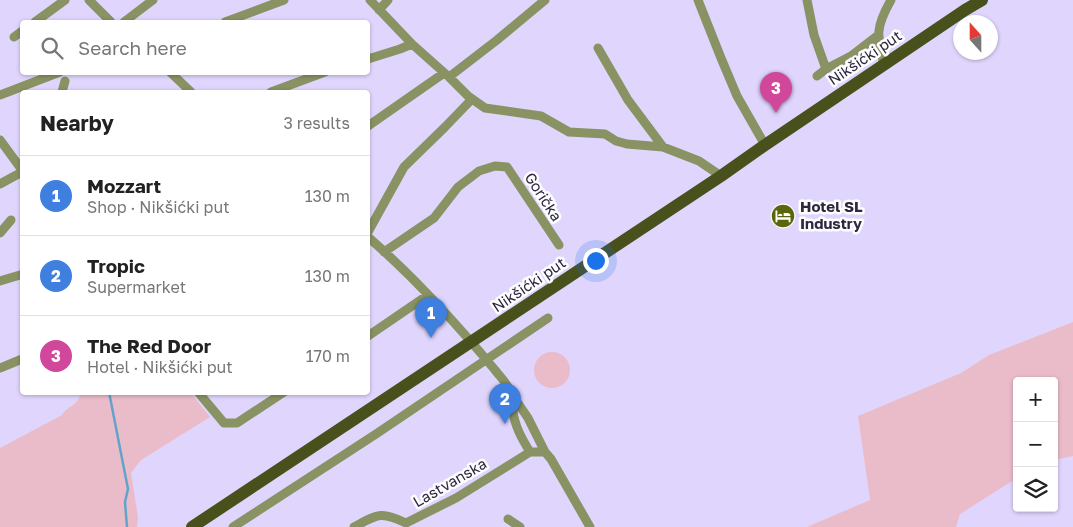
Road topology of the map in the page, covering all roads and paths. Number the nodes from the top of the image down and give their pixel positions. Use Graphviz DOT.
graph roads {
  1 [pos="65,0"];
  2 [pos="89,0"];
  3 [pos="153,0"];
  4 [pos="284,0"];
  5 [pos="370,0"];
  6 [pos="388,0"];
  7 [pos="546,0"];
  8 [pos="698,0"];
  9 [pos="807,0"];
  10 [pos="891,0"];
  11 [pos="982,0"];
  12 [pos="379,10"];
  13 [pos="37,20"];
  14 [pos="109,20"];
  15 [pos="127,20"];
  16 [pos="230,20"];
  17 [pos="20,32"];
  18 [pos="877,36"];
  19 [pos="14,37"];
  20 [pos="412,44"];
  21 [pos="598,48"];
  22 [pos="370,58"];
  23 [pos="884,65"];
  24 [pos="826,70"];
  25 [pos="52,75"];
  26 [pos="173,75"];
  27 [pos="317,75"];
  28 [pos="447,75"];
  29 [pos="816,76"];
  30 [pos="65,81"];
  31 [pos="63,90"];
  32 [pos="189,90"];
  33 [pos="276,90"];
  34 [pos="0,95"];
  35 [pos="472,99"];
  36 [pos="370,125"];
  37 [pos="0,140"];
  38 [pos="765,145"];
  39 [pos="663,147"];
  40 [pos="20,168"];
  41 [pos="20,172"];
  42 [pos="721,176"];
  43 [pos="0,184"];
  44 [pos="11,220"];
  45 [pos="370,228"];
  46 [pos="0,233"];
  47 [pos="370,239"];
  48 [pos="559,245"];
  49 [pos="384,252"];
  50 [pos="20,275"];
  51 [pos="0,281"];
  52 [pos="428,295"];
  53 [pos="548,318"];
  54 [pos="370,335"];
  55 [pos="472,342"];
  56 [pos="20,360"];
  57 [pos="486,360"];
  58 [pos="0,368"];
  59 [pos="201,395"];
  60 [pos="279,395"];
  61 [pos="513,396"];
  62 [pos="530,452"];
  63 [pos="545,452"];
  64 [pos="508,519"];
  65 [pos="407,525"];
  66 [pos="192,527"];
  67 [pos="233,527"];
  68 [pos="354,527"];
  69 [pos="520,527"];
  70 [pos="590,527"];
  1 -- 13 [label="street"];
  2 -- 14 [label="street"];
  3 -- 15 [label="street"];
  4 -- 16 [label="street"];
  5 -- 12 [label="street"];
  6 -- 12 [label="street"];
  7 -- 28 [label="street"];
  8 -- 38 [label="street"];
  9 -- 24 [label="street"];
  10 -- 18 [label="street"];
  11 -- 23 [label="main road, Nikšićki put"];
  12 -- 20 [label="street"];
  17 -- 19 [label="street"];
  18 -- 23 [label="street"];
  18 -- 24 [label="street"];
  20 -- 22 [label="street"];
  20 -- 28 [label="street"];
  21 -- 39 [label="street"];
  23 -- 38 [label="main road, Nikšićki put"];
  24 -- 29 [label="street"];
  25 -- 34 [label="street"];
  26 -- 32 [label="street"];
  27 -- 33 [label="street"];
  28 -- 35 [label="street"];
  28 -- 36 [label="street"];
  30 -- 31 [label="street"];
  35 -- 39 [label="street"];
  35 -- 45 [label="street"];
  37 -- 40 [label="street"];
  38 -- 42 [label="main road, Nikšićki put"];
  39 -- 42 [label="street"];
  41 -- 43 [label="street"];
  42 -- 55 [label="main road, Nikšićki put"];
  44 -- 46 [label="street"];
  47 -- 49 [label="street"];
  48 -- 49 [label="street, Gorička"];
  49 -- 52 [label="street"];
  50 -- 51 [label="street"];
  52 -- 54 [label="street"];
  52 -- 55 [label="street"];
  53 -- 57 [label="street"];
  55 -- 57 [label="street"];
  55 -- 66 [label="main road, Nikšićki put"];
  56 -- 58 [label="street"];
  57 -- 61 [label="street"];
  57 -- 67 [label="street"];
  59 -- 60 [label="street"];
  61 -- 62 [label="street"];
  61 -- 63 [label="street"];
  62 -- 63 [label="street"];
  62 -- 65 [label="street, Lastvanska"];
  63 -- 70 [label="street"];
  64 -- 69 [label="street"];
  65 -- 68 [label="street, Lastvanska"];
}
